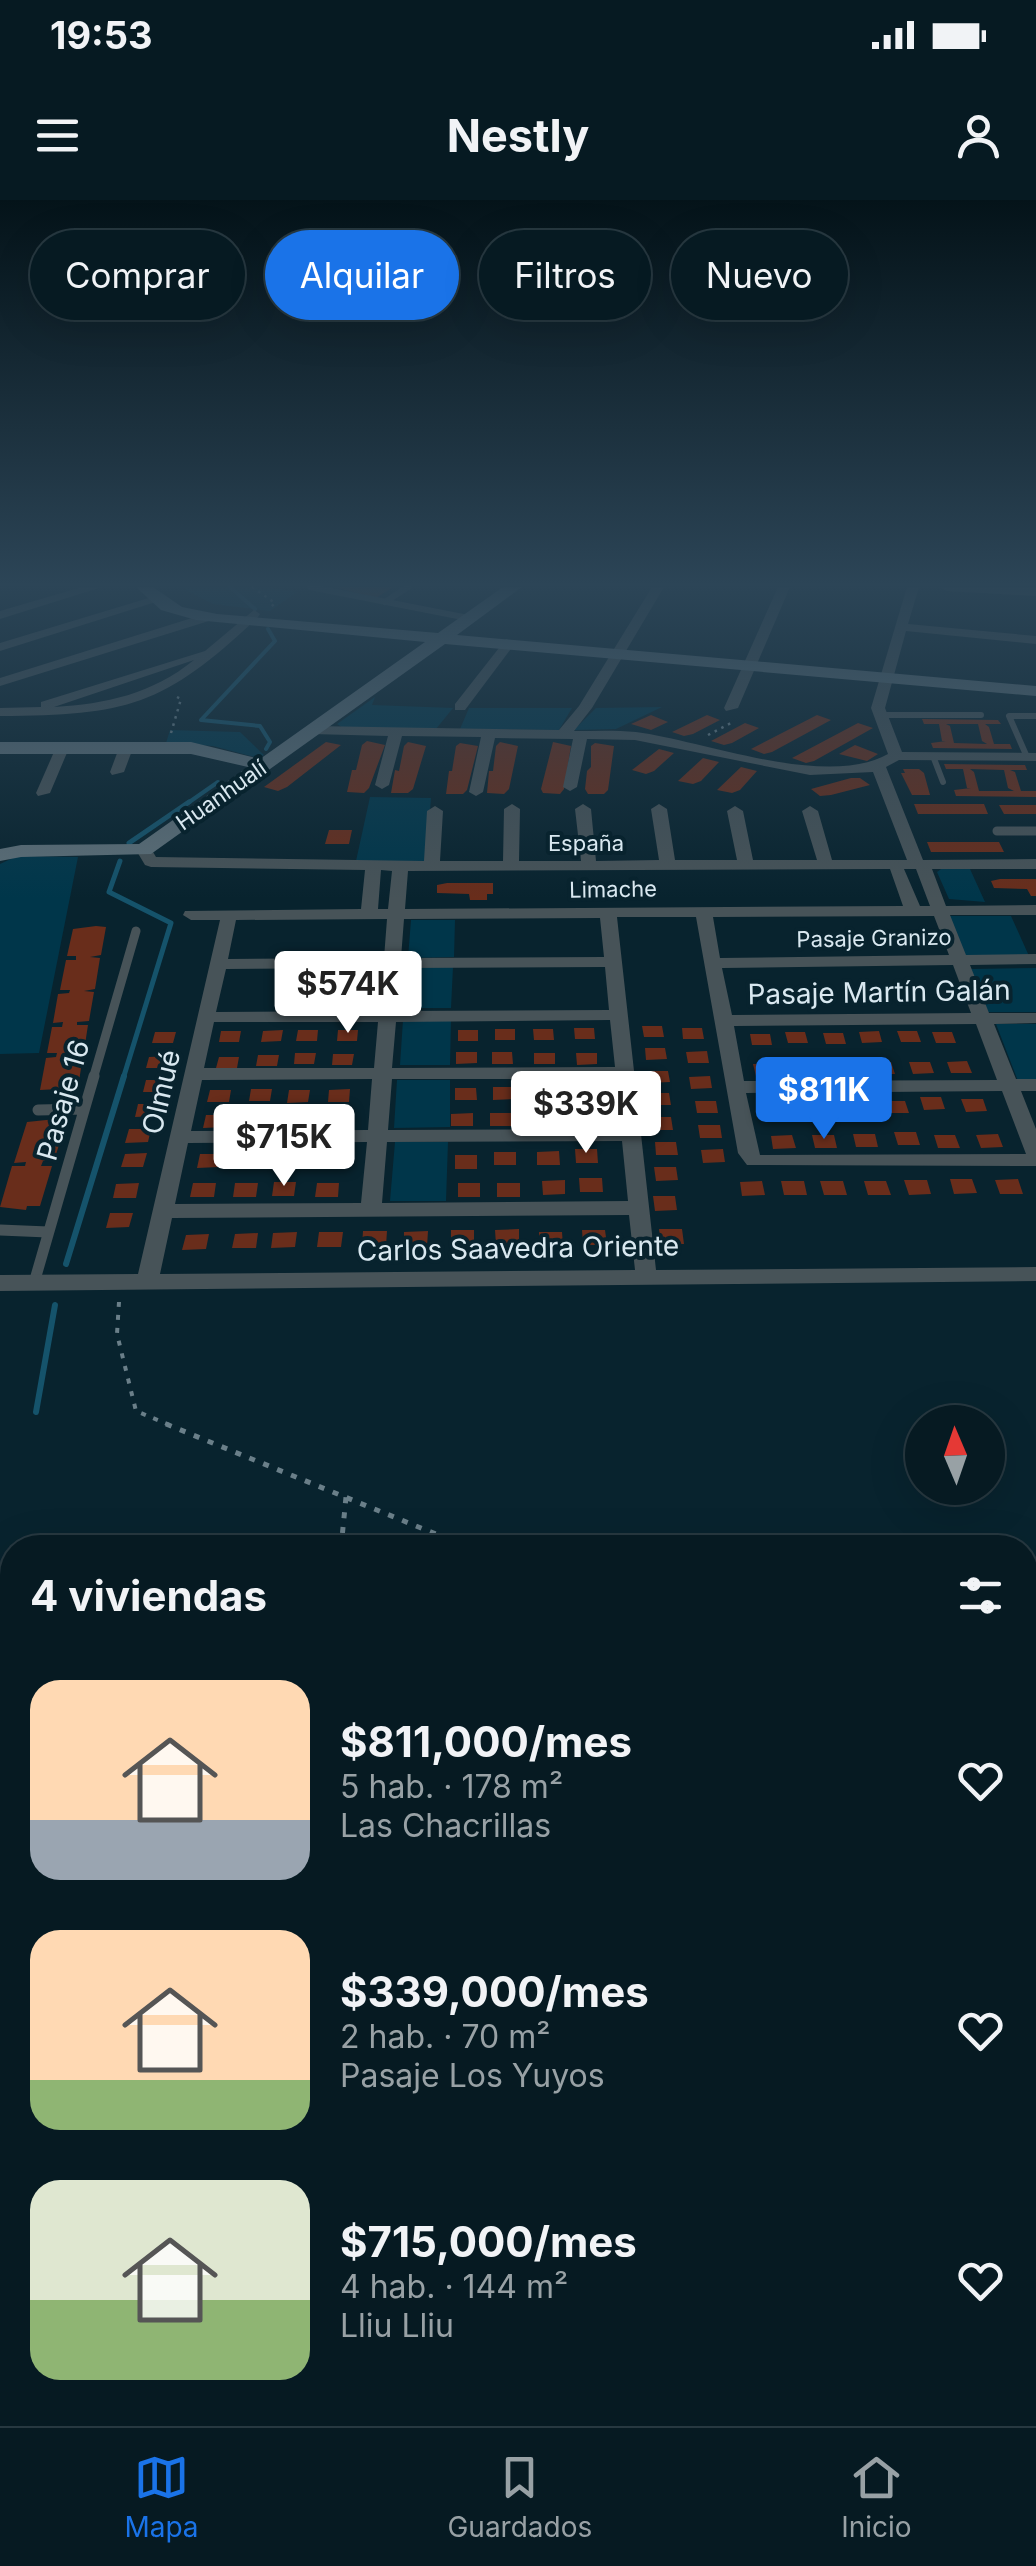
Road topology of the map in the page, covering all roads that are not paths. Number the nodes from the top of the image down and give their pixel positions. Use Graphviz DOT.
graph roads {
  1 [pos="88,691"];
  2 [pos="160,691"];
  3 [pos="368,691"];
  4 [pos="472,691"];
  5 [pos="594,691"];
  6 [pos="737,691"];
  7 [pos="882,691"];
  8 [pos="460,706"];
  9 [pos="730,708"];
  10 [pos="1,712"];
  11 [pos="24,712"];
  12 [pos="981,715"];
  13 [pos="881,716"];
  14 [pos="1036,716"];
  15 [pos="312,730"];
  16 [pos="396,733"];
  17 [pos="489,734"];
  18 [pos="563,735"];
  19 [pos="581,735"];
  20 [pos="0,748"];
  21 [pos="62,748"];
  22 [pos="126,748"];
  23 [pos="896,756"];
  24 [pos="933,756"];
  25 [pos="1032,759"];
  26 [pos="264,765"];
  27 [pos="876,768"];
  28 [pos="117,772"];
  29 [pos="944,782"];
  30 [pos="382,784"];
  31 [pos="570,787"];
  32 [pos="476,792"];
  33 [pos="42,793"];
  34 [pos="512,809"];
  35 [pos="583,809"];
  36 [pos="434,810"];
  37 [pos="658,810"];
  38 [pos="810,811"];
  39 [pos="735,812"];
  40 [pos="1036,830"];
  41 [pos="997,831"];
  42 [pos="144,850"];
  43 [pos="0,855"];
  44 [pos="1036,864"];
  45 [pos="589,865"];
  46 [pos="668,865"];
  47 [pos="746,865"];
  48 [pos="826,865"];
  49 [pos="919,865"];
  50 [pos="373,866"];
  51 [pos="400,866"];
  52 [pos="432,866"];
  53 [pos="511,866"];
  54 [pos="896,870"];
  55 [pos="703,910"];
  56 [pos="913,910"];
  57 [pos="940,910"];
  58 [pos="1036,910"];
  59 [pos="608,912"];
  60 [pos="369,913"];
  61 [pos="397,913"];
  62 [pos="229,915"];
  63 [pos="192,916"];
  64 [pos="136,930"];
  65 [pos="1036,959"];
  66 [pos="958,960"];
  67 [pos="392,962"];
  68 [pos="613,962"];
  69 [pos="218,964"];
  70 [pos="714,964"];
  71 [pos="618,1015"];
  72 [pos="389,1016"];
  73 [pos="207,1017"];
  74 [pos="982,1018"];
  75 [pos="1036,1018"];
  76 [pos="722,1022"];
  77 [pos="385,1073"];
  78 [pos="626,1073"];
  79 [pos="193,1074"];
  80 [pos="1008,1085"];
  81 [pos="1036,1085"];
  82 [pos="736,1087"];
  83 [pos="84,1109"];
  84 [pos="38,1110"];
  85 [pos="631,1134"];
  86 [pos="179,1137"];
  87 [pos="378,1137"];
  88 [pos="1036,1157"];
  89 [pos="639,1208"];
  90 [pos="371,1210"];
  91 [pos="163,1211"];
  92 [pos="0,1230"];
  93 [pos="48,1232"];
  94 [pos="1036,1274"];
  95 [pos="646,1275"];
  96 [pos="147,1282"];
  97 [pos="0,1284"];
  98 [pos="34,1284"];
  1 -- 11 [label="street"];
  2 -- 11 [label="street"];
  3 -- 15 [label="main road, Huanhualí"];
  4 -- 8 [label="street"];
  5 -- 18 [label="street"];
  6 -- 9 [label="street"];
  7 -- 13 [label="street"];
  10 -- 11 [label="street"];
  12 -- 13 [label="lane"];
  13 -- 23 [label="street"];
  14 -- 25 [label="lane"];
  15 -- 16 [label="street"];
  15 -- 26 [label="main road, Huanhualí"];
  16 -- 17 [label="street"];
  16 -- 30 [label="street"];
  17 -- 18 [label="street"];
  17 -- 32 [label="street"];
  18 -- 19 [label="street"];
  19 -- 27 [label="street"];
  19 -- 31 [label="street"];
  20 -- 21 [label="main road"];
  21 -- 22 [label="main road"];
  21 -- 33 [label="street"];
  22 -- 26 [label="main road"];
  22 -- 28 [label="street"];
  23 -- 24 [label="street"];
  23 -- 27 [label="street"];
  24 -- 25 [label="street"];
  24 -- 29 [label="lane"];
  26 -- 42 [label="main road, Huanhualí"];
  27 -- 49 [label="street"];
  34 -- 53 [label="street"];
  35 -- 45 [label="street"];
  36 -- 52 [label="street"];
  37 -- 46 [label="street"];
  38 -- 48 [label="street"];
  39 -- 47 [label="street"];
  40 -- 41 [label="lane"];
  42 -- 43 [label="main road"];
  42 -- 50 [label="street, España"];
  44 -- 49 [label="street, España"];
  45 -- 46 [label="street, España"];
  45 -- 53 [label="street, España"];
  46 -- 47 [label="street, España"];
  47 -- 48 [label="street, España"];
  48 -- 49 [label="street, España"];
  49 -- 57 [label="street"];
  50 -- 51 [label="street, España"];
  50 -- 60 [label="street"];
  51 -- 52 [label="street, España"];
  51 -- 61 [label="street"];
  52 -- 53 [label="street, España"];
  54 -- 56 [label="street"];
  55 -- 56 [label="street, Limache"];
  55 -- 59 [label="street, Limache"];
  55 -- 70 [label="street"];
  56 -- 57 [label="street, Limache"];
  57 -- 58 [label="street, Limache"];
  57 -- 66 [label="street"];
  59 -- 61 [label="street, Limache"];
  59 -- 68 [label="street"];
  60 -- 61 [label="street, Limache"];
  60 -- 62 [label="street, Limache"];
  61 -- 67 [label="street"];
  62 -- 63 [label="street, Limache"];
  62 -- 69 [label="street, Olmué"];
  64 -- 83 [label="lane, Pasaje 16"];
  65 -- 66 [label="street, Pasaje Granizo"];
  66 -- 70 [label="street, Pasaje Granizo"];
  66 -- 74 [label="street"];
  67 -- 68 [label="street"];
  67 -- 69 [label="street"];
  67 -- 72 [label="street"];
  68 -- 71 [label="street"];
  69 -- 73 [label="street, Olmué"];
  70 -- 76 [label="street"];
  71 -- 72 [label="street"];
  71 -- 78 [label="street"];
  72 -- 73 [label="street"];
  72 -- 77 [label="street"];
  73 -- 79 [label="street, Olmué"];
  74 -- 75 [label="street, Pasaje Martín Galán"];
  74 -- 76 [label="street, Pasaje Martín Galán"];
  74 -- 80 [label="street"];
  76 -- 82 [label="street"];
  77 -- 78 [label="street"];
  77 -- 79 [label="street"];
  77 -- 87 [label="street"];
  78 -- 85 [label="street"];
  79 -- 86 [label="street, Olmué"];
  80 -- 81 [label="street"];
  80 -- 82 [label="street"];
  80 -- 88 [label="street"];
  82 -- 88 [label="street"];
  83 -- 84 [label="lane"];
  83 -- 93 [label="lane, Pasaje 16"];
  85 -- 87 [label="street"];
  85 -- 89 [label="street"];
  86 -- 87 [label="street"];
  86 -- 91 [label="street, Olmué"];
  87 -- 90 [label="street"];
  89 -- 90 [label="street"];
  89 -- 95 [label="street"];
  90 -- 91 [label="street"];
  91 -- 96 [label="street, Olmué"];
  92 -- 93 [label="lane"];
  93 -- 98 [label="lane, Pasaje 16"];
  94 -- 95 [label="street, Carlos Saavedra Oriente"];
  95 -- 96 [label="street, Carlos Saavedra Oriente"];
  96 -- 98 [label="street, Carlos Saavedra Oriente"];
  97 -- 98 [label="street, Carlos Saavedra Oriente"];
}
